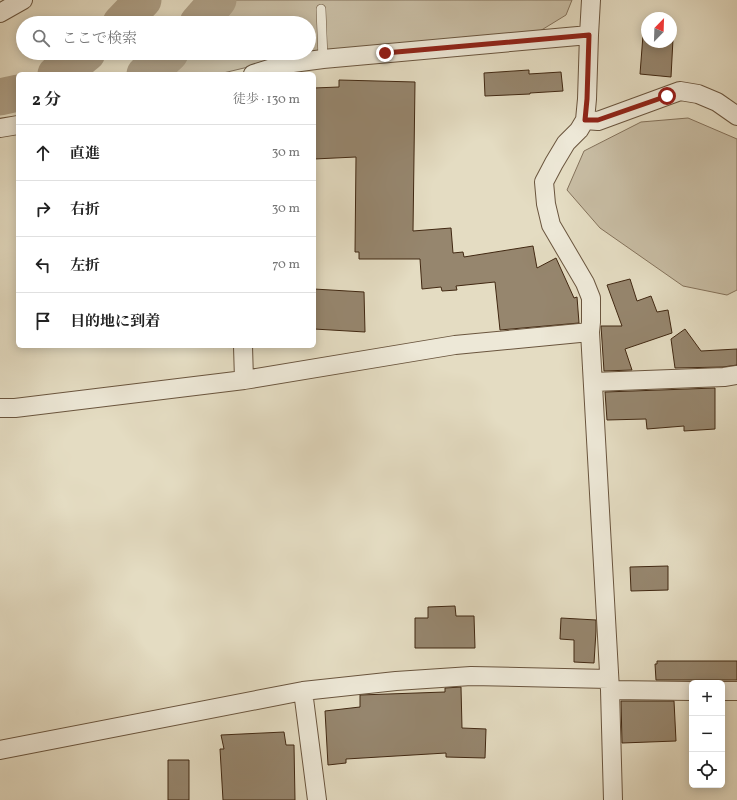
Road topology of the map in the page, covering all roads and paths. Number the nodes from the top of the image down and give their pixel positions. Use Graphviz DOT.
graph roads {
  1 [pos="23,0"];
  2 [pos="591,0"];
  3 [pos="321,9"];
  4 [pos="0,13"];
  5 [pos="589,35"];
  6 [pos="323,59"];
  7 [pos="315,60"];
  8 [pos="316,60"];
  9 [pos="259,72"];
  10 [pos="737,116"];
  11 [pos="585,120"];
  12 [pos="16,125"];
  13 [pos="0,128"];
  14 [pos="590,332"];
  15 [pos="244,348"];
  16 [pos="737,375"];
  17 [pos="244,380"];
  18 [pos="593,382"];
  19 [pos="0,408"];
  20 [pos="610,684"];
  21 [pos="303,691"];
  22 [pos="689,691"];
  23 [pos="725,691"];
  24 [pos="737,691"];
  25 [pos="0,750"];
  26 [pos="317,800"];
  27 [pos="613,800"];
  1 -- 4 [label="street"];
  2 -- 5 [label="street"];
  3 -- 6 [label="lane"];
  5 -- 6 [label="street"];
  5 -- 11 [label="street"];
  6 -- 8 [label="street"];
  7 -- 9 [label="street"];
  10 -- 11 [label="street"];
  11 -- 14 [label="street"];
  12 -- 13 [label="street"];
  14 -- 17 [label="street"];
  14 -- 18 [label="street"];
  15 -- 17 [label="street"];
  16 -- 18 [label="street"];
  17 -- 19 [label="street"];
  18 -- 20 [label="street"];
  20 -- 21 [label="street"];
  20 -- 22 [label="street"];
  20 -- 27 [label="street"];
  21 -- 25 [label="street"];
  21 -- 26 [label="street"];
  23 -- 24 [label="street"];
}
